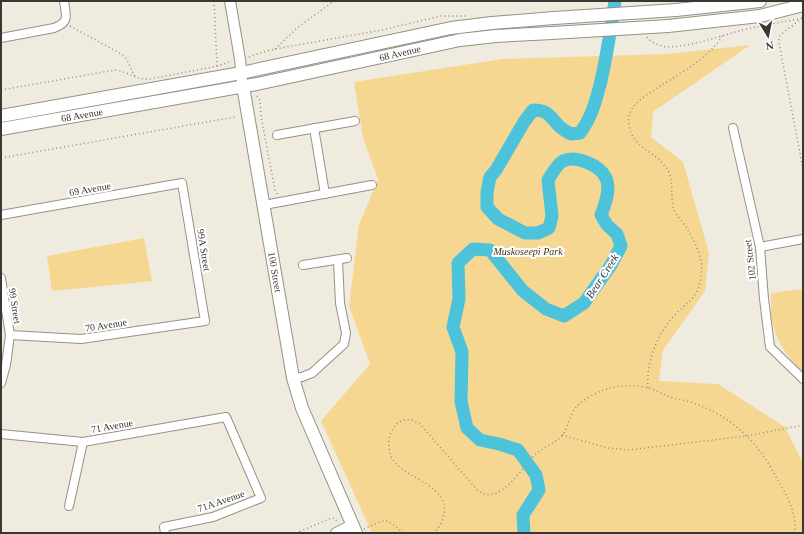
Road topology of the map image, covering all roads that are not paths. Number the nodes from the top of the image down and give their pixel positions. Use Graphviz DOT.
graph roads {
  1 [pos="64,1"];
  2 [pos="230,1"];
  3 [pos="760,1"];
  4 [pos="803,5"];
  5 [pos="1,38"];
  6 [pos="241,73"];
  7 [pos="243,86"];
  8 [pos="1,116"];
  9 [pos="355,121"];
  10 [pos="314,128"];
  11 [pos="733,128"];
  12 [pos="1,129"];
  13 [pos="277,135"];
  14 [pos="182,183"];
  15 [pos="372,185"];
  16 [pos="325,194"];
  17 [pos="264,205"];
  18 [pos="1,215"];
  19 [pos="803,239"];
  20 [pos="760,247"];
  21 [pos="348,258"];
  22 [pos="338,260"];
  23 [pos="303,265"];
  24 [pos="1,278"];
  25 [pos="205,321"];
  26 [pos="10,335"];
  27 [pos="293,378"];
  28 [pos="803,379"];
  29 [pos="1,383"];
  30 [pos="1,434"];
  31 [pos="84,442"];
  32 [pos="261,498"];
  33 [pos="69,506"];
  34 [pos="164,530"];
  35 [pos="356,530"];
  36 [pos="338,532"];
  1 -- 5 [label="street"];
  2 -- 6 [label="street, 100 Street"];
  3 -- 6 [label="main road, 68 Avenue, bridge"];
  4 -- 7 [label="main road, 68 Avenue, bridge"];
  6 -- 7 [label="street, 100 Street"];
  6 -- 8 [label="main road, 68 Avenue"];
  7 -- 12 [label="main road, 68 Avenue"];
  7 -- 17 [label="main road, 100 Street"];
  9 -- 10 [label="street"];
  10 -- 13 [label="street"];
  10 -- 16 [label="street"];
  11 -- 20 [label="street, 102 Street"];
  14 -- 18 [label="street, 69 Avenue"];
  14 -- 25 [label="street, 99A Street"];
  15 -- 16 [label="street"];
  16 -- 17 [label="street"];
  17 -- 27 [label="main road, 100 Street"];
  19 -- 20 [label="street"];
  20 -- 28 [label="street, 102 Street"];
  21 -- 22 [label="street"];
  22 -- 23 [label="street"];
  22 -- 27 [label="street"];
  24 -- 26 [label="street, 99 Street"];
  25 -- 26 [label="street, 70 Avenue"];
  26 -- 29 [label="street, 99 Street"];
  27 -- 35 [label="main road, 100 Street"];
  30 -- 31 [label="street, 71 Avenue"];
  31 -- 32 [label="street, 71 Avenue"];
  31 -- 33 [label="street"];
  32 -- 34 [label="street, 71A Avenue"];
  35 -- 36 [label="street"];
}
